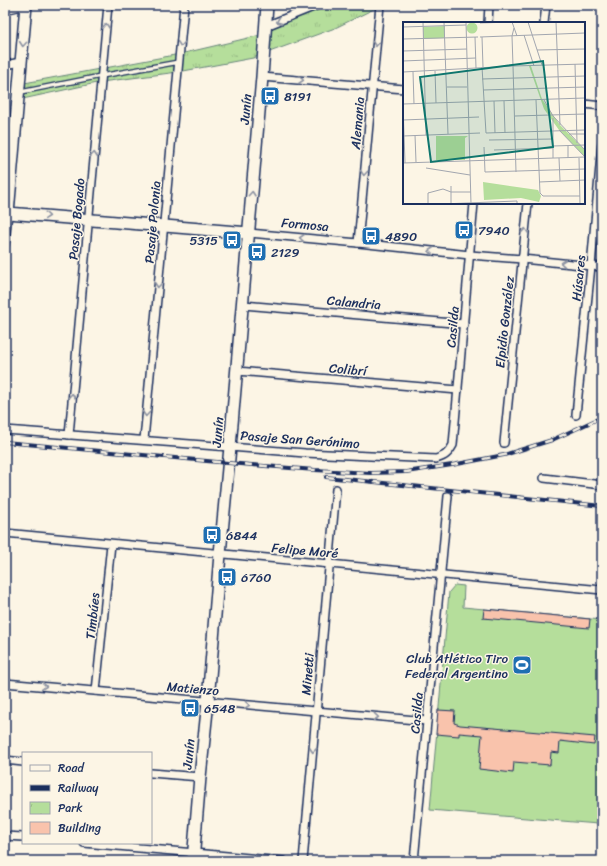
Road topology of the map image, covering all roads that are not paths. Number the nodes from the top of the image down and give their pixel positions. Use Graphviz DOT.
graph roads {
  1 [pos="26,5"];
  2 [pos="108,5"];
  3 [pos="184,5"];
  4 [pos="267,5"];
  5 [pos="318,5"];
  6 [pos="380,5"];
  7 [pos="490,5"];
  8 [pos="546,5"];
  9 [pos="5,10"];
  10 [pos="488,22"];
  11 [pos="544,22"];
  12 [pos="266,26"];
  13 [pos="21,62"];
  14 [pos="179,62"];
  15 [pos="5,65"];
  16 [pos="101,76"];
  17 [pos="262,77"];
  18 [pos="372,86"];
  19 [pos="403,89"];
  20 [pos="19,92"];
  21 [pos="585,104"];
  22 [pos="602,106"];
  23 [pos="602,144"];
  24 [pos="474,204"];
  25 [pos="528,204"];
  26 [pos="6,212"];
  27 [pos="88,219"];
  28 [pos="164,226"];
  29 [pos="249,233"];
  30 [pos="358,243"];
  31 [pos="5,244"];
  32 [pos="470,255"];
  33 [pos="522,259"];
  34 [pos="591,266"];
  35 [pos="602,267"];
  36 [pos="243,305"];
  37 [pos="464,324"];
  38 [pos="237,371"];
  39 [pos="458,390"];
  40 [pos="576,415"];
  41 [pos="5,430"];
  42 [pos="69,435"];
  43 [pos="144,440"];
  44 [pos="504,444"];
  45 [pos="230,447"];
  46 [pos="449,453"];
  47 [pos="544,478"];
  48 [pos="602,484"];
  49 [pos="336,489"];
  50 [pos="448,496"];
  51 [pos="5,534"];
  52 [pos="111,544"];
  53 [pos="220,554"];
  54 [pos="329,564"];
  55 [pos="440,575"];
  56 [pos="602,590"];
  57 [pos="5,683"];
  58 [pos="96,691"];
  59 [pos="208,701"];
  60 [pos="316,711"];
  61 [pos="427,721"];
  62 [pos="5,760"];
  63 [pos="22,762"];
  64 [pos="152,772"];
  65 [pos="200,777"];
  66 [pos="5,836"];
  67 [pos="22,838"];
  68 [pos="92,844"];
  69 [pos="193,857"];
  70 [pos="283,861"];
  71 [pos="303,861"];
  72 [pos="414,861"];
  1 -- 9 [label="street"];
  1 -- 13 [label="main road, one-way"];
  16 -- 2 [label="street, Pasaje Bogado, one-way"];
  3 -- 14 [label="street, Pasaje Polonia, one-way"];
  4 -- 12 [label="main road, Junín"];
  5 -- 12 [label="street, one-way"];
  6 -- 18 [label="street, Alemania, one-way"];
  7 -- 10 [label="street"];
  8 -- 11 [label="street"];
  12 -- 17 [label="main road, Junín"];
  13 -- 15 [label="street"];
  13 -- 20 [label="main road"];
  14 -- 16 [label="lane"];
  14 -- 28 [label="street, Pasaje Polonia"];
  16 -- 20 [label="lane"];
  27 -- 16 [label="street, Pasaje Bogado, one-way"];
  17 -- 18 [label="street, one-way"];
  29 -- 17 [label="main road, Junín, one-way"];
  18 -- 19 [label="street"];
  18 -- 30 [label="street, Alemania, one-way"];
  20 -- 26 [label="main road"];
  21 -- 22 [label="street"];
  23 -- 34 [label="street, Húsares"];
  24 -- 32 [label="street, Casilda"];
  33 -- 25 [label="street, Elpidio González, one-way"];
  26 -- 27 [label="main road, Formosa, one-way"];
  26 -- 31 [label="street"];
  27 -- 28 [label="main road, Formosa"];
  42 -- 27 [label="street, Pasaje Bogado, one-way"];
  28 -- 29 [label="main road, Formosa"];
  28 -- 43 [label="street, Pasaje Polonia, one-way"];
  30 -- 29 [label="street, Formosa, one-way"];
  29 -- 36 [label="main road, Junín"];
  32 -- 30 [label="street, Formosa, one-way"];
  32 -- 33 [label="street, Formosa"];
  32 -- 37 [label="street, Casilda"];
  34 -- 33 [label="street, Formosa, one-way"];
  33 -- 44 [label="street, Elpidio González"];
  34 -- 35 [label="street, Formosa"];
  34 -- 40 [label="street, Húsares"];
  36 -- 37 [label="street, Calandria"];
  36 -- 38 [label="main road, Junín"];
  37 -- 39 [label="street, Casilda"];
  38 -- 39 [label="street, Colibrí"];
  38 -- 45 [label="main road, Junín"];
  39 -- 46 [label="street, Casilda"];
  41 -- 42 [label="street, Pasaje San Gerónimo"];
  42 -- 43 [label="street, Pasaje San Gerónimo"];
  43 -- 45 [label="street, Pasaje San Gerónimo"];
  45 -- 46 [label="street, Pasaje San Gerónimo"];
  45 -- 53 [label="main road, Junín"];
  47 -- 48 [label="street"];
  49 -- 54 [label="street, Minetti"];
  50 -- 55 [label="street, Casilda"];
  51 -- 52 [label="street, Felipe Moré"];
  52 -- 53 [label="street, Felipe Moré"];
  52 -- 58 [label="street, Timbúes"];
  53 -- 54 [label="street, Felipe Moré"];
  53 -- 59 [label="main road, Junín"];
  54 -- 55 [label="street, Felipe Moré"];
  54 -- 60 [label="street, Minetti"];
  55 -- 56 [label="street, Felipe Moré"];
  55 -- 61 [label="street, Casilda"];
  57 -- 58 [label="street, Matienzo, one-way"];
  58 -- 59 [label="street, Matienzo"];
  59 -- 60 [label="street, Matienzo, one-way"];
  59 -- 65 [label="main road, Junín"];
  60 -- 61 [label="street, Matienzo, one-way"];
  60 -- 71 [label="street, Minetti, one-way"];
  61 -- 72 [label="street, Casilda"];
  62 -- 63 [label="street"];
  64 -- 65 [label="street"];
  65 -- 69 [label="main road, Junín"];
  66 -- 67 [label="street"];
  68 -- 69 [label="street"];
  69 -- 70 [label="street"];
}
